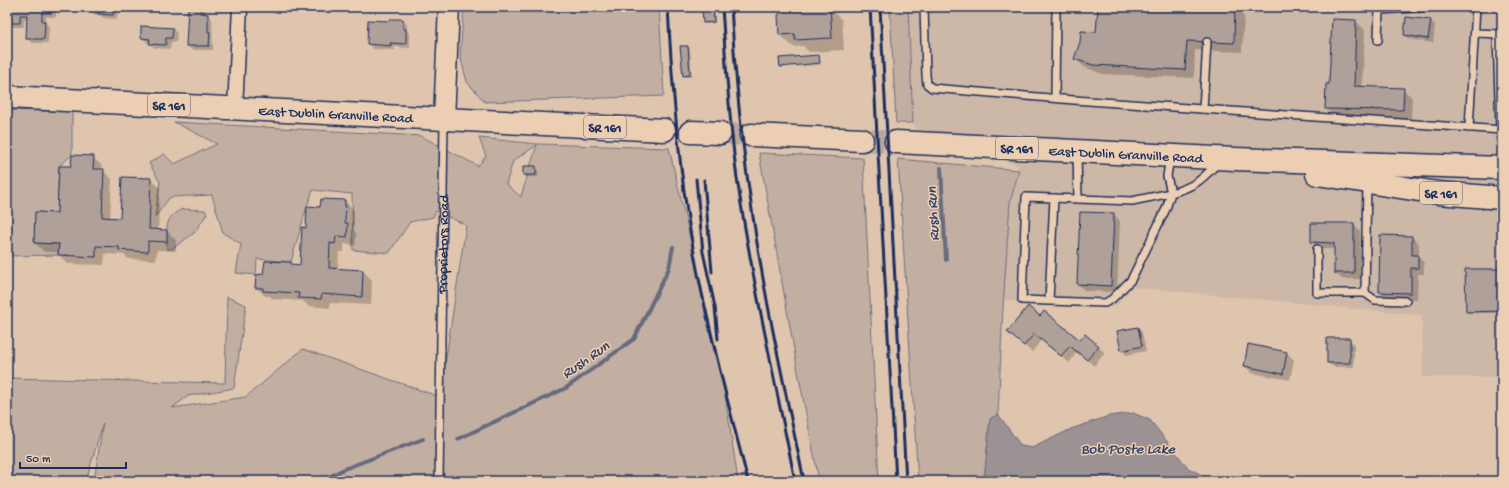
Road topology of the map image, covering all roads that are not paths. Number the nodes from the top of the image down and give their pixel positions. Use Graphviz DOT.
graph roads {
  1 [pos="240,7"];
  2 [pos="449,7"];
  3 [pos="924,7"];
  4 [pos="1056,7"];
  5 [pos="1432,7"];
  6 [pos="1476,7"];
  7 [pos="1379,8"];
  8 [pos="1474,33"];
  9 [pos="1499,34"];
  10 [pos="1378,40"];
  11 [pos="1207,42"];
  12 [pos="7,97"];
  13 [pos="1055,98"];
  14 [pos="235,109"];
  15 [pos="1203,109"];
  16 [pos="444,119"];
  17 [pos="1469,128"];
  18 [pos="664,130"];
  19 [pos="1501,130"];
  20 [pos="691,132"];
  21 [pos="720,133"];
  22 [pos="751,135"];
  23 [pos="862,140"];
  24 [pos="896,142"];
  25 [pos="1077,151"];
  26 [pos="1171,156"];
  27 [pos="1228,159"];
  28 [pos="1502,168"];
  29 [pos="1367,182"];
  30 [pos="1171,193"];
  31 [pos="1054,198"];
  32 [pos="1502,198"];
  33 [pos="1078,199"];
  34 [pos="1317,249"];
  35 [pos="1364,293"];
  36 [pos="1049,300"];
  37 [pos="1406,301"];
  38 [pos="439,481"];
  1 -- 14 [label="street"];
  2 -- 16 [label="street, Proprietors Road"];
  3 -- 13 [label="lane"];
  4 -- 13 [label="lane"];
  5 -- 7 [label="lane"];
  6 -- 8 [label="lane"];
  7 -- 10 [label="lane"];
  8 -- 9 [label="lane"];
  8 -- 17 [label="lane"];
  9 -- 19 [label="lane"];
  11 -- 15 [label="lane"];
  12 -- 14 [label="main road, East Dublin Granville Road / SR 161"];
  13 -- 15 [label="lane"];
  14 -- 16 [label="main road, East Dublin Granville Road / SR 161"];
  15 -- 17 [label="lane"];
  16 -- 18 [label="main road, East Dublin Granville Road / SR 161"];
  16 -- 38 [label="lane, Proprietors Road"];
  17 -- 19 [label="lane"];
  20 -- 21 [label="main road"];
  22 -- 23 [label="main road"];
  24 -- 25 [label="main road, East Dublin Granville Road / SR 161"];
  25 -- 26 [label="main road, East Dublin Granville Road / SR 161"];
  25 -- 33 [label="lane"];
  26 -- 27 [label="main road, East Dublin Granville Road / SR 161"];
  26 -- 30 [label="lane"];
  27 -- 28 [label="main road, East Dublin Granville Road / SR 161"];
  27 -- 29 [label="main road, East Dublin Granville Road / SR 161"];
  27 -- 30 [label="lane"];
  29 -- 32 [label="main road, East Dublin Granville Road / SR 161"];
  29 -- 35 [label="lane"];
  30 -- 33 [label="lane"];
  30 -- 36 [label="lane"];
  31 -- 33 [label="lane"];
  31 -- 36 [label="lane"];
  31 -- 36 [label="lane"];
  34 -- 35 [label="lane"];
  35 -- 37 [label="lane"];
}
